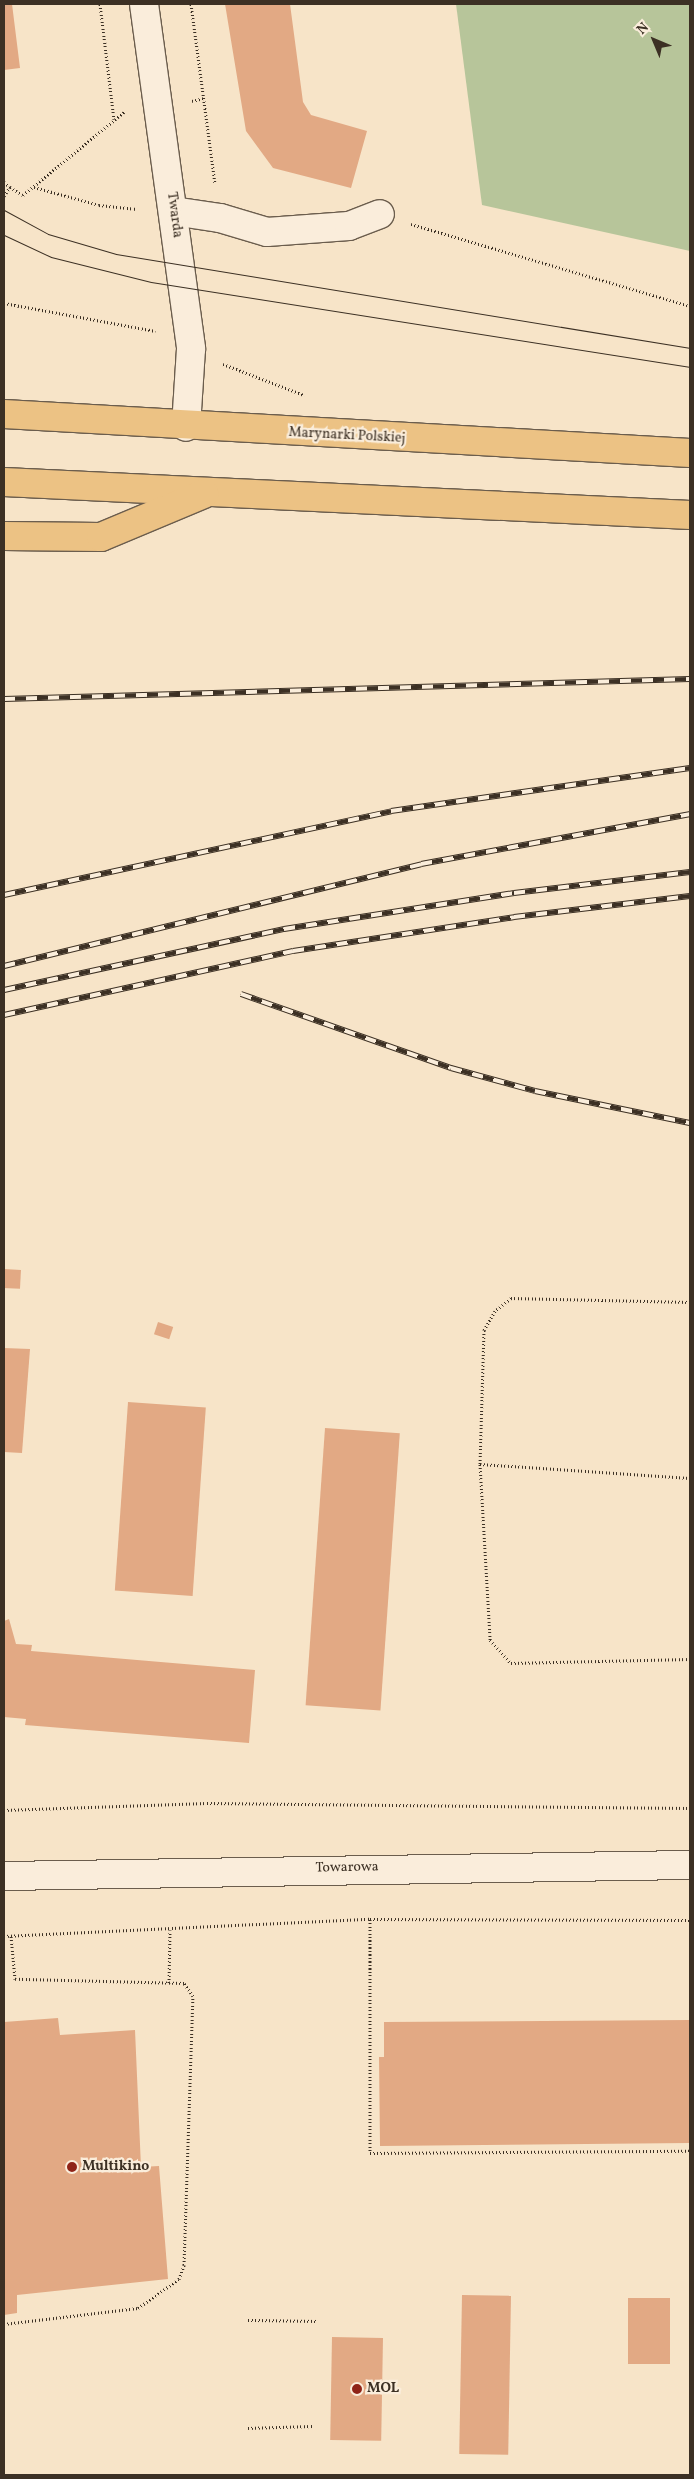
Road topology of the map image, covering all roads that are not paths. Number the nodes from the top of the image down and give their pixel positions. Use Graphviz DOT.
graph roads {
  1 [pos="144,4"];
  2 [pos="173,211"];
  3 [pos="380,214"];
  4 [pos="4,414"];
  5 [pos="186,428"];
  6 [pos="690,454"];
  7 [pos="4,482"];
  8 [pos="210,492"];
  9 [pos="690,515"];
  10 [pos="4,536"];
  11 [pos="690,1864"];
  12 [pos="4,1876"];
  1 -- 2 [label="street, Twarda"];
  2 -- 3 [label="street"];
  2 -- 5 [label="street, Twarda"];
  4 -- 5 [label="main road, Marynarki Polskiej"];
  5 -- 6 [label="main road, Marynarki Polskiej"];
  7 -- 8 [label="main road"];
  8 -- 9 [label="main road"];
  8 -- 10 [label="main road"];
  11 -- 12 [label="street, Towarowa"];
}
